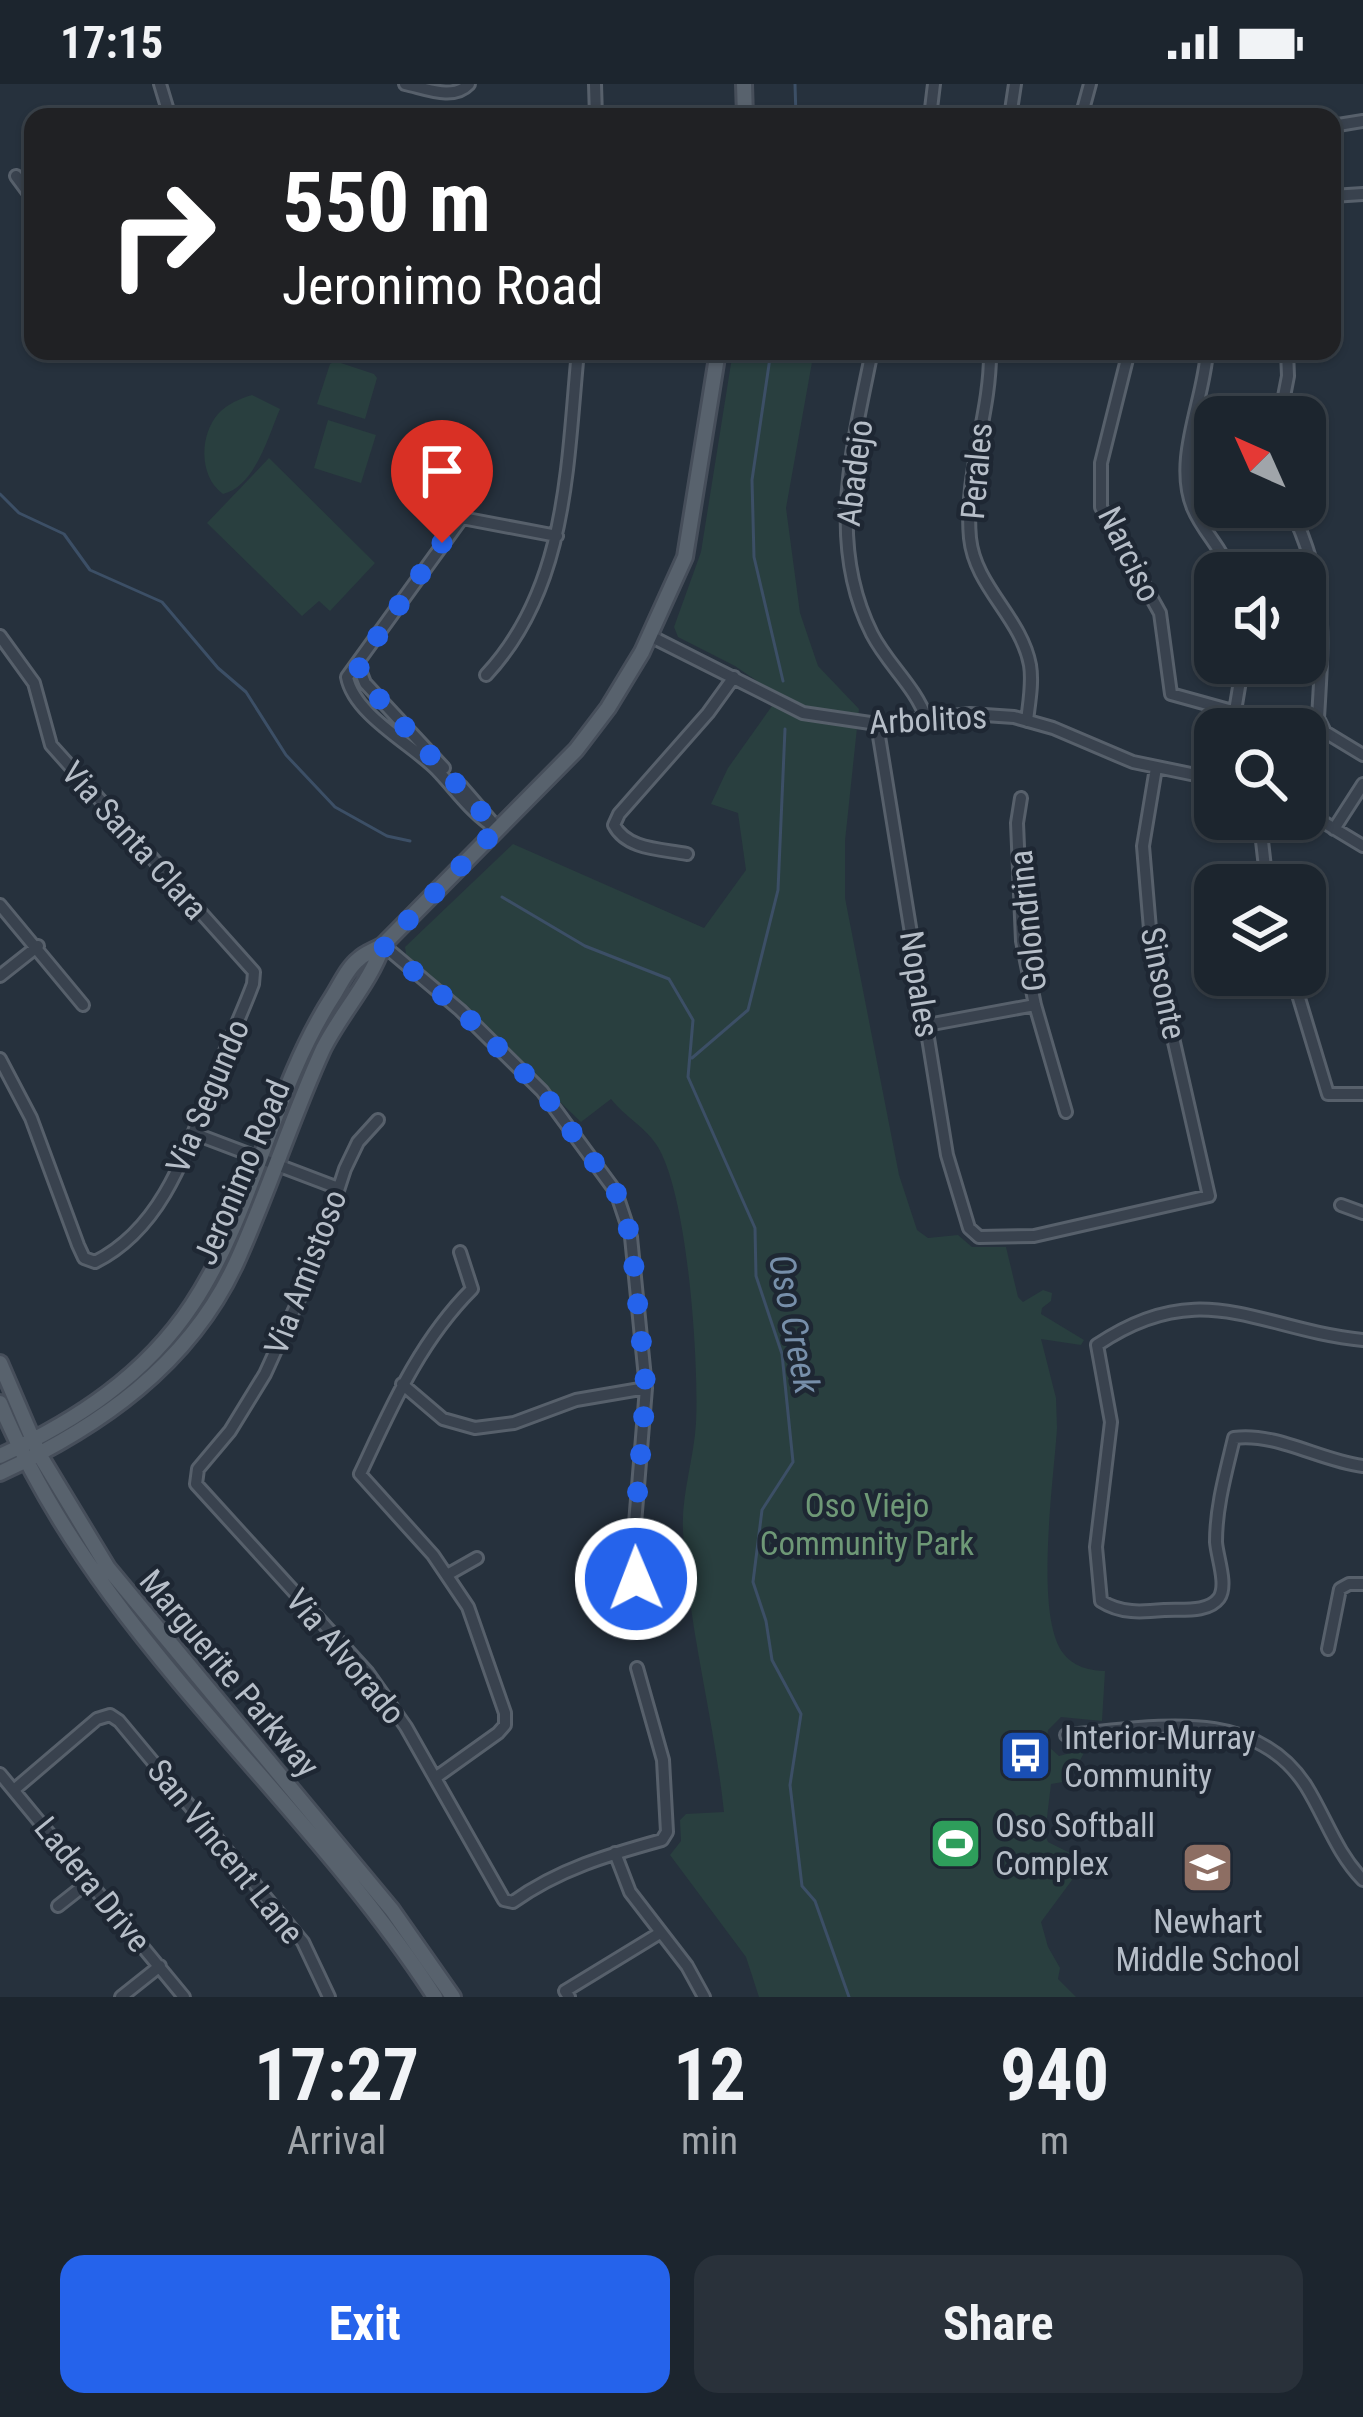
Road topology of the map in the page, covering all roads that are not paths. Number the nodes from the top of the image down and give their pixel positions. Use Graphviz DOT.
graph roads {
  1 [pos="405,84"];
  2 [pos="469,84"];
  3 [pos="16,176"];
  4 [pos="24,187"];
  5 [pos="577,360"];
  6 [pos="717,360"];
  7 [pos="871,360"];
  8 [pos="989,360"];
  9 [pos="1127,360"];
  10 [pos="1206,360"];
  11 [pos="1287,360"];
  12 [pos="1284,396"];
  13 [pos="1300,528"];
  14 [pos="557,536"];
  15 [pos="1224,552"];
  16 [pos="0,636"];
  17 [pos="650,636"];
  18 [pos="358,665"];
  19 [pos="486,675"];
  20 [pos="734,676"];
  21 [pos="387,706"];
  22 [pos="1222,708"];
  23 [pos="376,717"];
  24 [pos="927,719"];
  25 [pos="1027,721"];
  26 [pos="877,724"];
  27 [pos="1363,755"];
  28 [pos="1156,768"];
  29 [pos="1194,775"];
  30 [pos="1363,784"];
  31 [pos="1021,797"];
  32 [pos="1326,824"];
  33 [pos="497,829"];
  34 [pos="1334,829"];
  35 [pos="1363,846"];
  36 [pos="687,854"];
  37 [pos="0,904"];
  38 [pos="38,946"];
  39 [pos="383,946"];
  40 [pos="254,972"];
  41 [pos="0,976"];
  42 [pos="1298,996"];
  43 [pos="83,1005"];
  44 [pos="1035,1005"];
  45 [pos="927,1025"];
  46 [pos="0,1059"];
  47 [pos="1363,1094"];
  48 [pos="1066,1112"];
  49 [pos="378,1120"];
  50 [pos="193,1132"];
  51 [pos="266,1162"];
  52 [pos="338,1188"];
  53 [pos="1341,1205"];
  54 [pos="1363,1214"];
  55 [pos="979,1237"];
  56 [pos="460,1252"];
  57 [pos="1363,1340"];
  58 [pos="0,1363"];
  59 [pos="402,1384"];
  60 [pos="646,1388"];
  61 [pos="0,1403"];
  62 [pos="29,1451"];
  63 [pos="0,1456"];
  64 [pos="1363,1466"];
  65 [pos="0,1473"];
  66 [pos="196,1484"];
  67 [pos="477,1558"];
  68 [pos="447,1575"];
  69 [pos="1363,1584"];
  70 [pos="639,1621"];
  71 [pos="1328,1649"];
  72 [pos="637,1668"];
  73 [pos="1066,1735"];
  74 [pos="0,1774"];
  75 [pos="435,1778"];
  76 [pos="15,1789"];
  77 [pos="615,1853"];
  78 [pos="91,1880"];
  79 [pos="1363,1880"];
  80 [pos="58,1906"];
  81 [pos="660,1933"];
  82 [pos="160,1966"];
  83 [pos="121,1997"];
  84 [pos="184,1997"];
  85 [pos="329,1997"];
  86 [pos="435,1997"];
  87 [pos="453,1997"];
  88 [pos="569,1997"];
  89 [pos="704,1997"];
  1 -- 2 [label="street"];
  3 -- 4 [label="street"];
  5 -- 14 [label="street"];
  6 -- 17 [label="main road, Jeronimo Road"];
  7 -- 24 [label="street, Abadejo"];
  8 -- 25 [label="street, Perales"];
  9 -- 22 [label="street, Narciso"];
  10 -- 15 [label="street"];
  11 -- 12 [label="street"];
  13 -- 27 [label="street"];
  14 -- 18 [label="street"];
  14 -- 19 [label="street"];
  16 -- 40 [label="street, Via Santa Clara"];
  17 -- 20 [label="street, Arbolitos"];
  17 -- 33 [label="main road, Jeronimo Road"];
  18 -- 21 [label="street"];
  18 -- 23 [label="street"];
  20 -- 26 [label="street, Arbolitos"];
  20 -- 36 [label="street"];
  21 -- 23 [label="street"];
  21 -- 33 [label="street"];
  23 -- 33 [label="street"];
  24 -- 25 [label="street, Arbolitos"];
  24 -- 26 [label="street, Arbolitos"];
  25 -- 28 [label="street, Arbolitos"];
  26 -- 45 [label="street, Nopales"];
  28 -- 29 [label="street, Arbolitos"];
  28 -- 55 [label="street, Sinsonte"];
  30 -- 34 [label="street"];
  31 -- 44 [label="street, Golondrina"];
  32 -- 34 [label="street"];
  33 -- 39 [label="main road, Jeronimo Road"];
  34 -- 35 [label="street"];
  37 -- 38 [label="street"];
  38 -- 41 [label="street"];
  38 -- 43 [label="street"];
  39 -- 51 [label="main road, Jeronimo Road"];
  39 -- 60 [label="street"];
  40 -- 50 [label="street, Via Segundo"];
  42 -- 47 [label="street"];
  44 -- 45 [label="street"];
  44 -- 48 [label="street, Golondrina"];
  45 -- 55 [label="street, Nopales"];
  46 -- 50 [label="street, Via Segundo"];
  49 -- 52 [label="street, Via Amistoso"];
  50 -- 51 [label="street"];
  51 -- 52 [label="street"];
  51 -- 62 [label="main road, Jeronimo Road"];
  52 -- 66 [label="street, Via Amistoso"];
  53 -- 54 [label="street"];
  56 -- 59 [label="street"];
  57 -- 64 [label="street"];
  58 -- 62 [label="main road, Marguerite Parkway"];
  59 -- 60 [label="street"];
  59 -- 68 [label="street"];
  60 -- 70 [label="street"];
  61 -- 62 [label="main road, Marguerite Parkway"];
  62 -- 63 [label="main road, Jeronimo Road"];
  62 -- 65 [label="main road, Jeronimo Road"];
  62 -- 86 [label="main road, Marguerite Parkway"];
  62 -- 87 [label="main road, Marguerite Parkway"];
  66 -- 75 [label="street, Via Alvorado"];
  67 -- 68 [label="street"];
  68 -- 75 [label="street"];
  69 -- 71 [label="street"];
  72 -- 77 [label="street"];
  73 -- 79 [label="street"];
  74 -- 76 [label="street, Ladera Drive"];
  75 -- 77 [label="street, Via Alvorado"];
  76 -- 78 [label="street, Ladera Drive"];
  76 -- 85 [label="street, San Vincent Lane"];
  77 -- 81 [label="street"];
  78 -- 80 [label="street"];
  78 -- 82 [label="street, Ladera Drive"];
  81 -- 88 [label="street"];
  81 -- 89 [label="street"];
  82 -- 83 [label="street"];
  82 -- 84 [label="street, Ladera Drive"];
}
